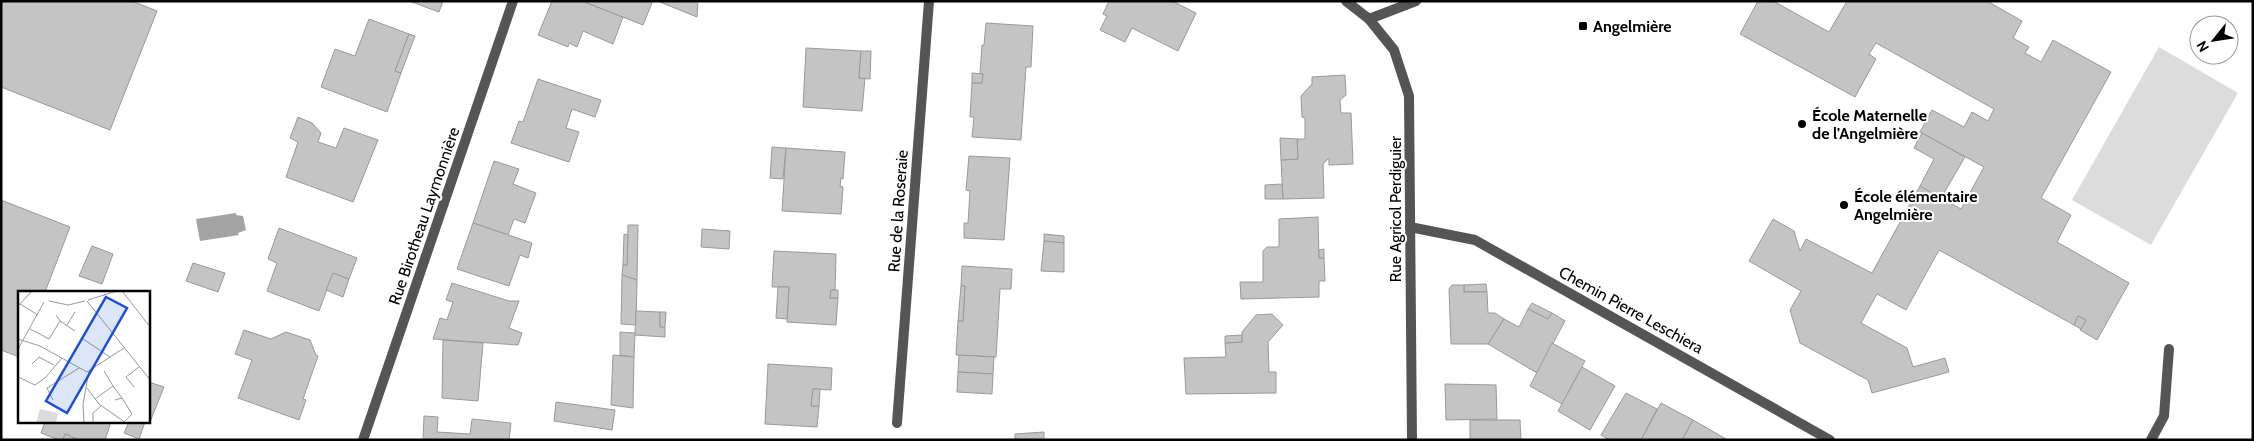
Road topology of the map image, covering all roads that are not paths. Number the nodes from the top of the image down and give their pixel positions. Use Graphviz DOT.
graph roads {
  1 [pos="514,1"];
  2 [pos="929,1"];
  3 [pos="1346,1"];
  4 [pos="1416,1"];
  5 [pos="1369,19"];
  6 [pos="1410,226"];
  7 [pos="2169,349"];
  8 [pos="897,423"];
  9 [pos="363,440"];
  10 [pos="1412,440"];
  11 [pos="1830,440"];
  12 [pos="2151,440"];
  1 -- 9 [label="street, Rue Birotheau Laymonnière"];
  2 -- 8 [label="street, Rue de la Roseraie"];
  3 -- 5 [label="street, Rue Agricol Perdiguier"];
  4 -- 5 [label="street"];
  5 -- 6 [label="street, Rue Agricol Perdiguier"];
  6 -- 10 [label="street, Rue Agricol Perdiguier"];
  6 -- 11 [label="street, Chemin Pierre Leschiera"];
  7 -- 12 [label="street"];
}
